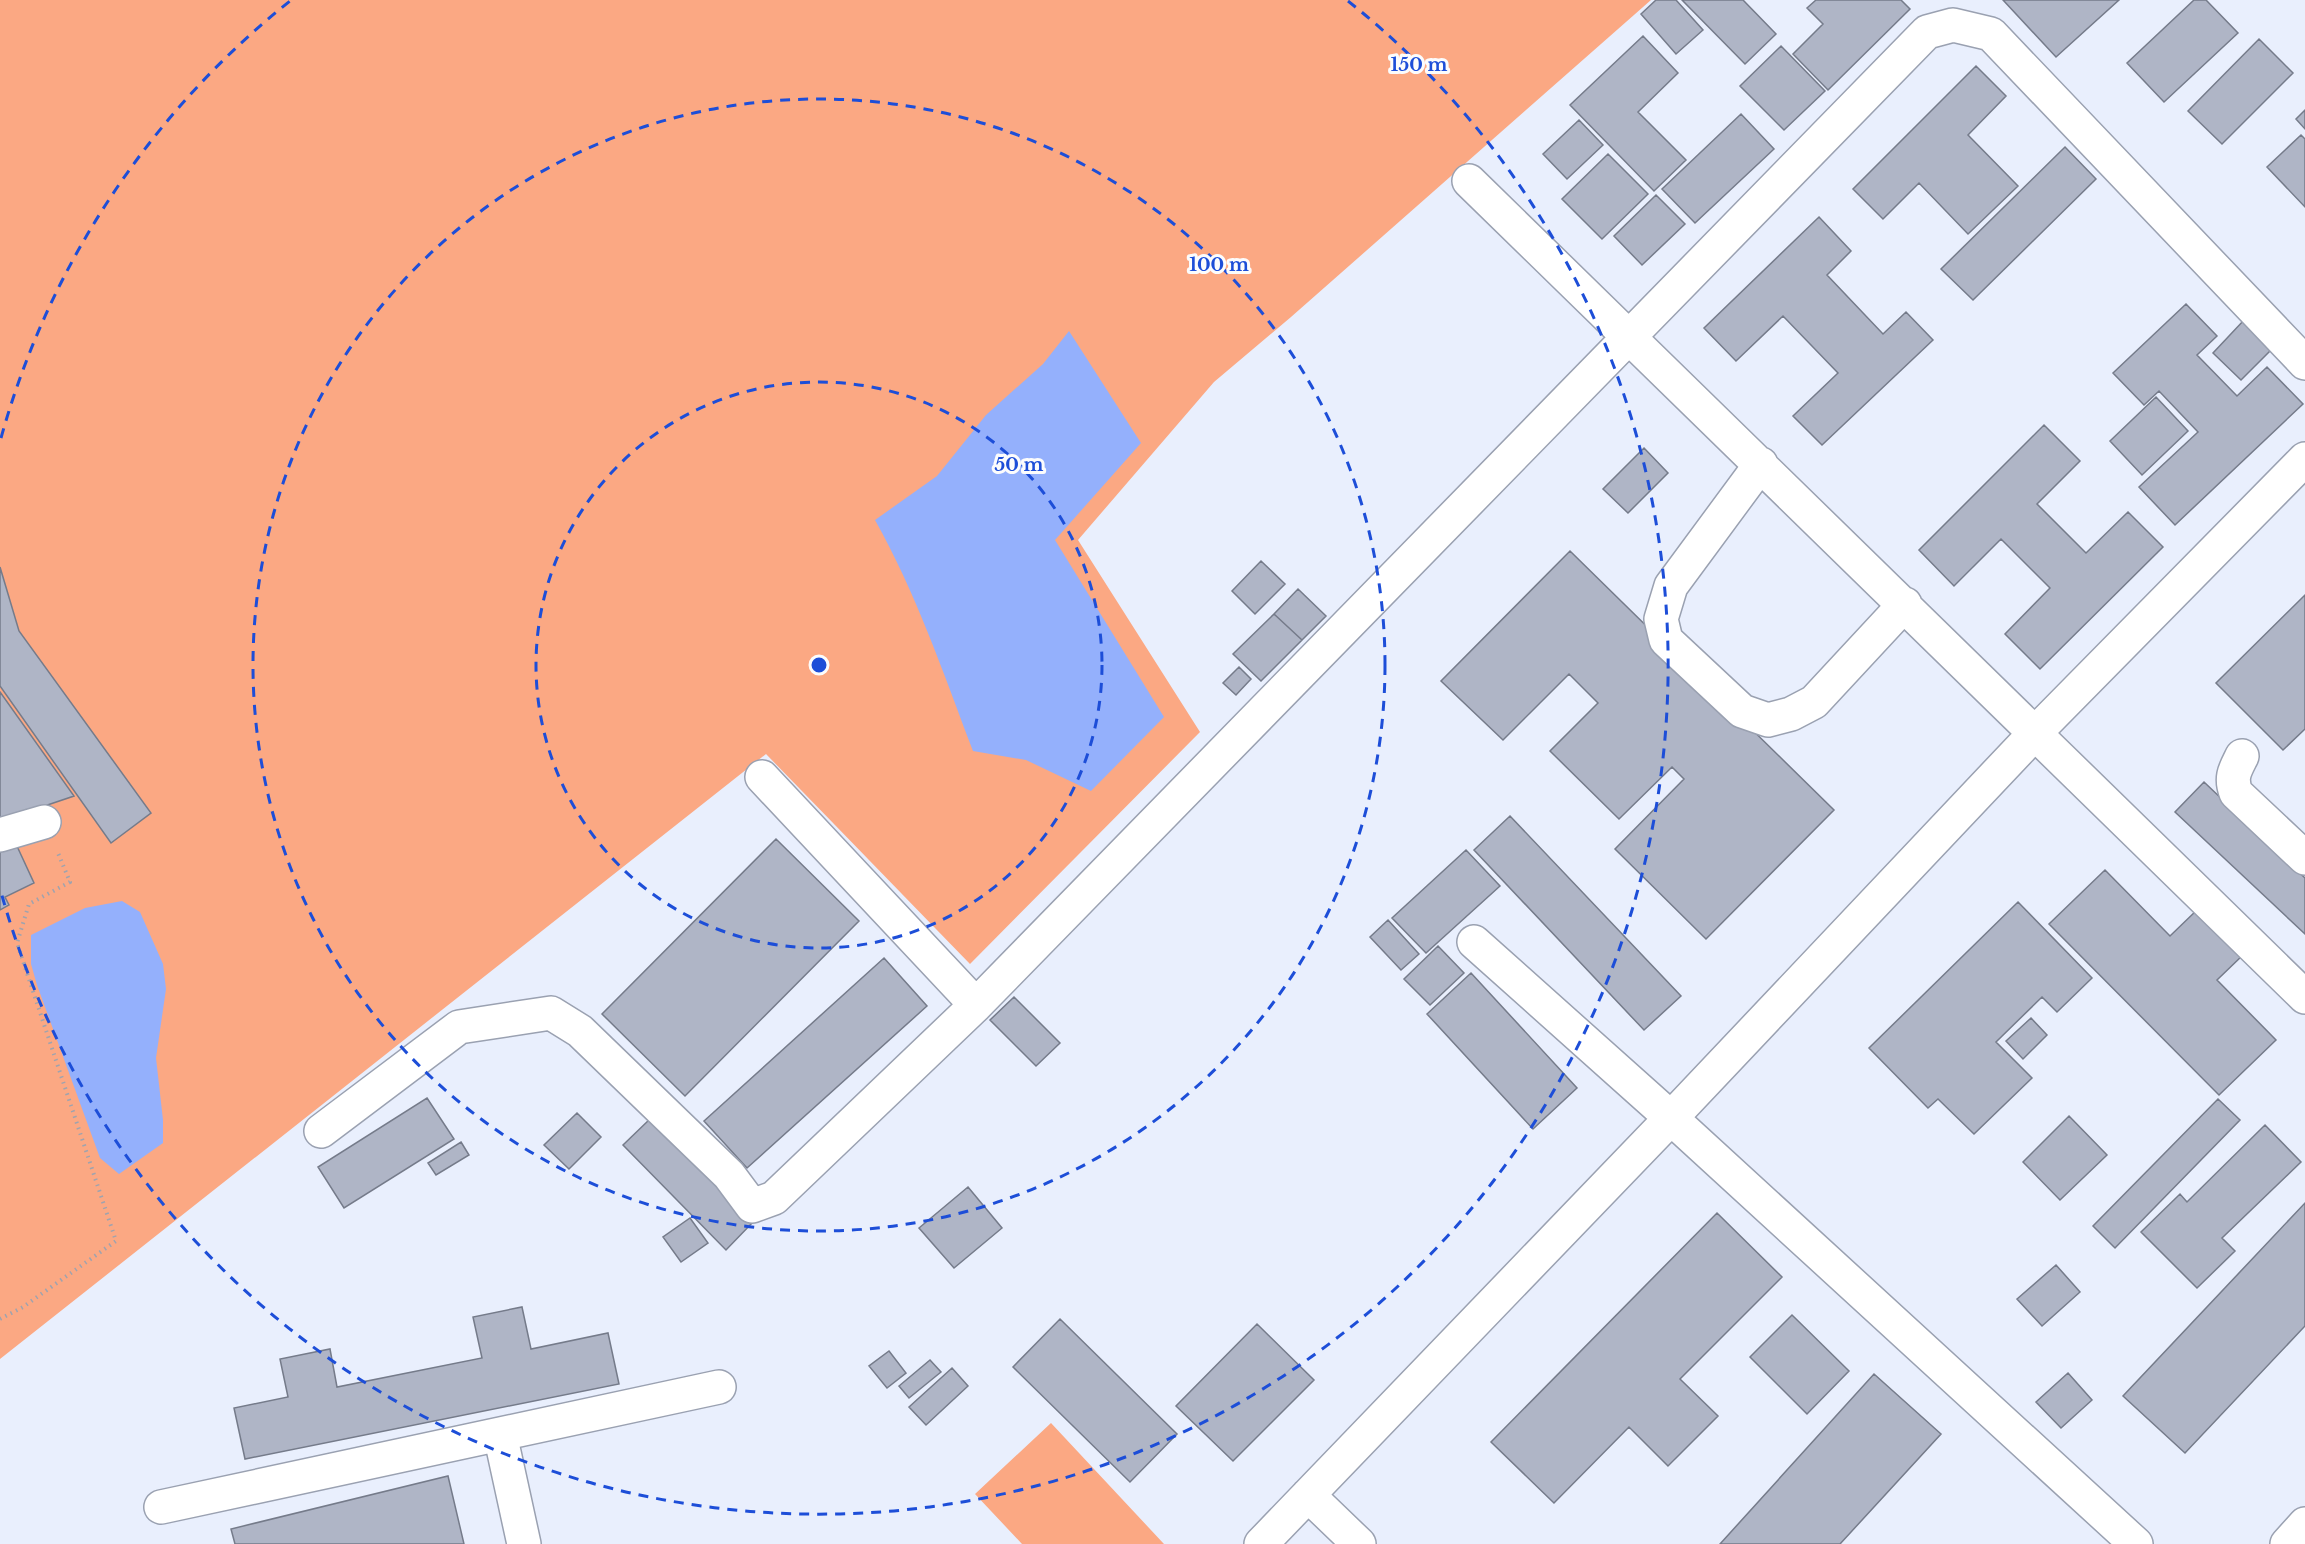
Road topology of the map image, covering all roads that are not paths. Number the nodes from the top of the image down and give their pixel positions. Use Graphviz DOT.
graph roads {
  1 [pos="1469,181"];
  2 [pos="1630,337"];
  3 [pos="2305,363"];
  4 [pos="2305,459"];
  5 [pos="1761,465"];
  6 [pos="1905,604"];
  7 [pos="2036,732"];
  8 [pos="2242,756"];
  9 [pos="762,777"];
  10 [pos="44,822"];
  11 [pos="0,835"];
  12 [pos="2305,858"];
  13 [pos="1474,942"];
  14 [pos="2305,997"];
  15 [pos="976,1005"];
  16 [pos="1671,1118"];
  17 [pos="321,1131"];
  18 [pos="719,1387"];
  19 [pos="500,1434"];
  20 [pos="1308,1495"];
  21 [pos="161,1507"];
  22 [pos="2305,1524"];
  23 [pos="524,1544"];
  24 [pos="1261,1544"];
  25 [pos="1359,1544"];
  26 [pos="2136,1544"];
  27 [pos="2287,1544"];
  1 -- 2 [label="street"];
  2 -- 3 [label="street"];
  2 -- 5 [label="street"];
  2 -- 15 [label="street"];
  4 -- 7 [label="street"];
  5 -- 6 [label="street"];
  5 -- 6 [label="street"];
  6 -- 7 [label="street"];
  7 -- 14 [label="street"];
  7 -- 16 [label="street"];
  8 -- 12 [label="street"];
  9 -- 15 [label="street"];
  10 -- 11 [label="street"];
  13 -- 16 [label="street"];
  15 -- 17 [label="street"];
  16 -- 20 [label="street"];
  16 -- 26 [label="street"];
  18 -- 19 [label="street"];
  19 -- 21 [label="street"];
  19 -- 23 [label="street"];
  20 -- 24 [label="street"];
  20 -- 25 [label="street"];
  22 -- 27 [label="street"];
}
